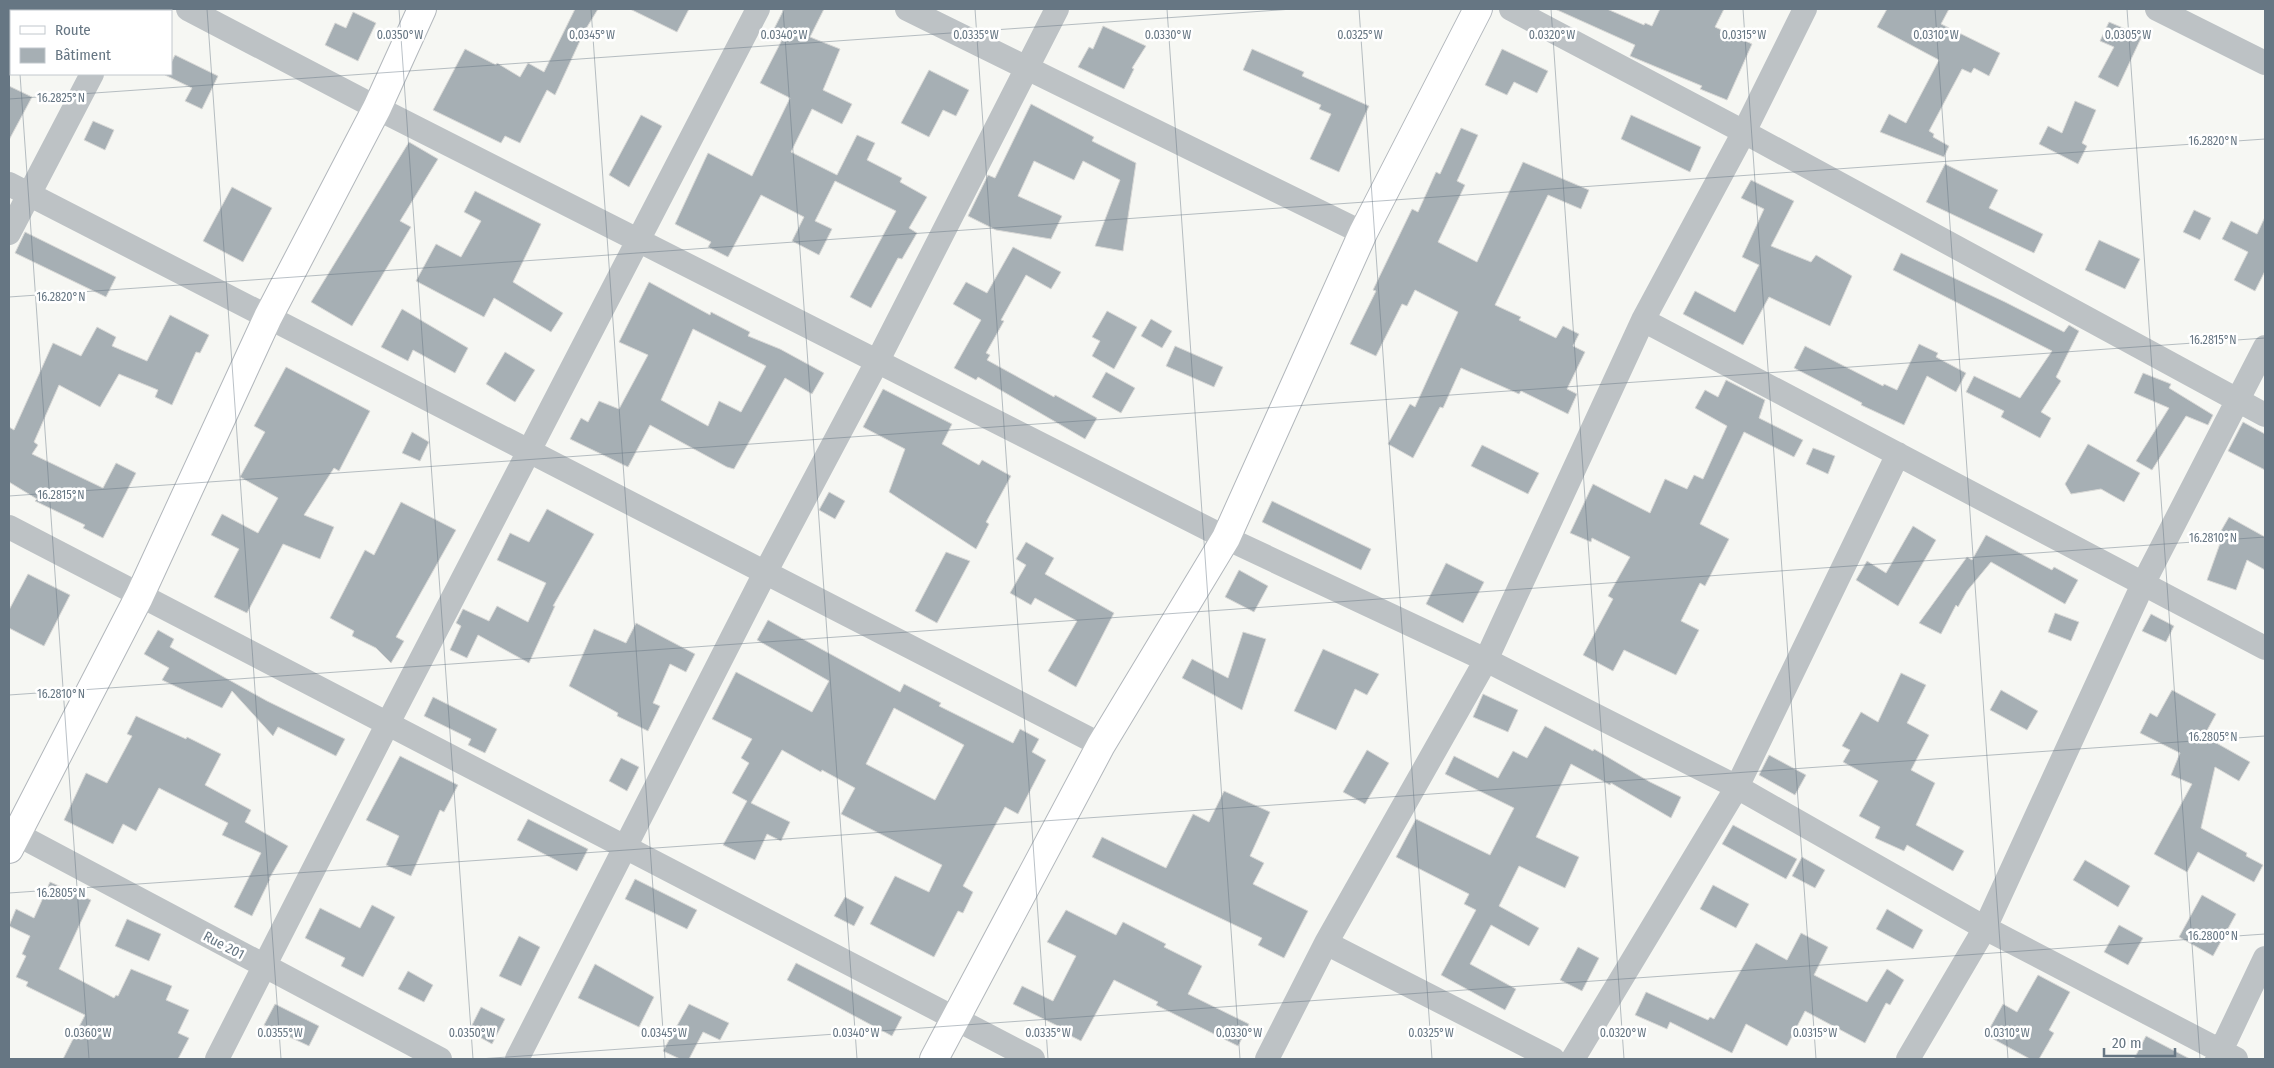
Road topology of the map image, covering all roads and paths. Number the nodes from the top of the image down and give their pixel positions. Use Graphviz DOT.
graph roads {
  1 [pos="188,9"];
  2 [pos="422,9"];
  3 [pos="758,9"];
  4 [pos="908,9"];
  5 [pos="1057,9"];
  6 [pos="1478,9"];
  7 [pos="1511,9"];
  8 [pos="1805,9"];
  9 [pos="2158,9"];
  10 [pos="2265,63"];
  11 [pos="1027,68"];
  12 [pos="91,75"];
  13 [pos="377,108"];
  14 [pos="1744,132"];
  15 [pos="19,189"];
  16 [pos="9,233"];
  17 [pos="1363,233"];
  18 [pos="638,239"];
  19 [pos="268,317"];
  20 [pos="1643,320"];
  21 [pos="2265,347"];
  22 [pos="877,362"];
  23 [pos="2237,401"];
  24 [pos="2265,416"];
  25 [pos="529,451"];
  26 [pos="1898,454"];
  27 [pos="9,527"];
  28 [pos="1226,538"];
  29 [pos="765,573"];
  30 [pos="2143,584"];
  31 [pos="139,596"];
  32 [pos="2265,648"];
  33 [pos="1486,660"];
  34 [pos="387,725"];
  35 [pos="1101,745"];
  36 [pos="1737,787"];
  37 [pos="11,838"];
  38 [pos="624,848"];
  39 [pos="1985,928"];
  40 [pos="1326,943"];
  41 [pos="2265,958"];
  42 [pos="264,966"];
  43 [pos="955,1019"];
  44 [pos="2225,1057"];
  45 [pos="217,1059"];
  46 [pos="440,1059"];
  47 [pos="517,1059"];
  48 [pos="934,1059"];
  49 [pos="1033,1059"];
  50 [pos="1267,1059"];
  51 [pos="1553,1059"];
  52 [pos="1573,1059"];
  53 [pos="1908,1059"];
  1 -- 13 [label="street"];
  2 -- 13 [label="street"];
  3 -- 18 [label="street"];
  4 -- 11 [label="street"];
  5 -- 11 [label="street"];
  6 -- 17 [label="street"];
  7 -- 14 [label="street"];
  8 -- 14 [label="street"];
  9 -- 10 [label="street"];
  11 -- 17 [label="street"];
  11 -- 22 [label="street"];
  12 -- 15 [label="street"];
  13 -- 18 [label="street"];
  13 -- 19 [label="street"];
  14 -- 20 [label="street"];
  14 -- 23 [label="street"];
  15 -- 16 [label="street"];
  15 -- 19 [label="street"];
  17 -- 28 [label="street"];
  18 -- 22 [label="street"];
  18 -- 25 [label="street"];
  19 -- 25 [label="street"];
  19 -- 31 [label="street"];
  20 -- 26 [label="street"];
  20 -- 33 [label="street"];
  21 -- 23 [label="street"];
  22 -- 28 [label="street"];
  22 -- 29 [label="street"];
  23 -- 24 [label="street"];
  23 -- 30 [label="street"];
  25 -- 29 [label="street"];
  25 -- 34 [label="street"];
  26 -- 30 [label="street"];
  26 -- 36 [label="street"];
  27 -- 31 [label="street"];
  28 -- 33 [label="street"];
  28 -- 35 [label="street"];
  29 -- 35 [label="street"];
  29 -- 38 [label="street"];
  30 -- 32 [label="street"];
  30 -- 39 [label="street"];
  31 -- 34 [label="street"];
  31 -- 37 [label="street"];
  33 -- 36 [label="street"];
  33 -- 40 [label="street"];
  34 -- 38 [label="street"];
  34 -- 42 [label="street"];
  35 -- 43 [label="street"];
  36 -- 39 [label="street"];
  36 -- 52 [label="street"];
  37 -- 42 [label="street, Rue 201"];
  38 -- 43 [label="street"];
  38 -- 47 [label="street"];
  39 -- 44 [label="street"];
  39 -- 53 [label="street"];
  40 -- 50 [label="street"];
  40 -- 51 [label="street"];
  41 -- 44 [label="street"];
  42 -- 45 [label="street"];
  42 -- 46 [label="street, Rue 201"];
  43 -- 48 [label="street"];
  43 -- 49 [label="street"];
}
